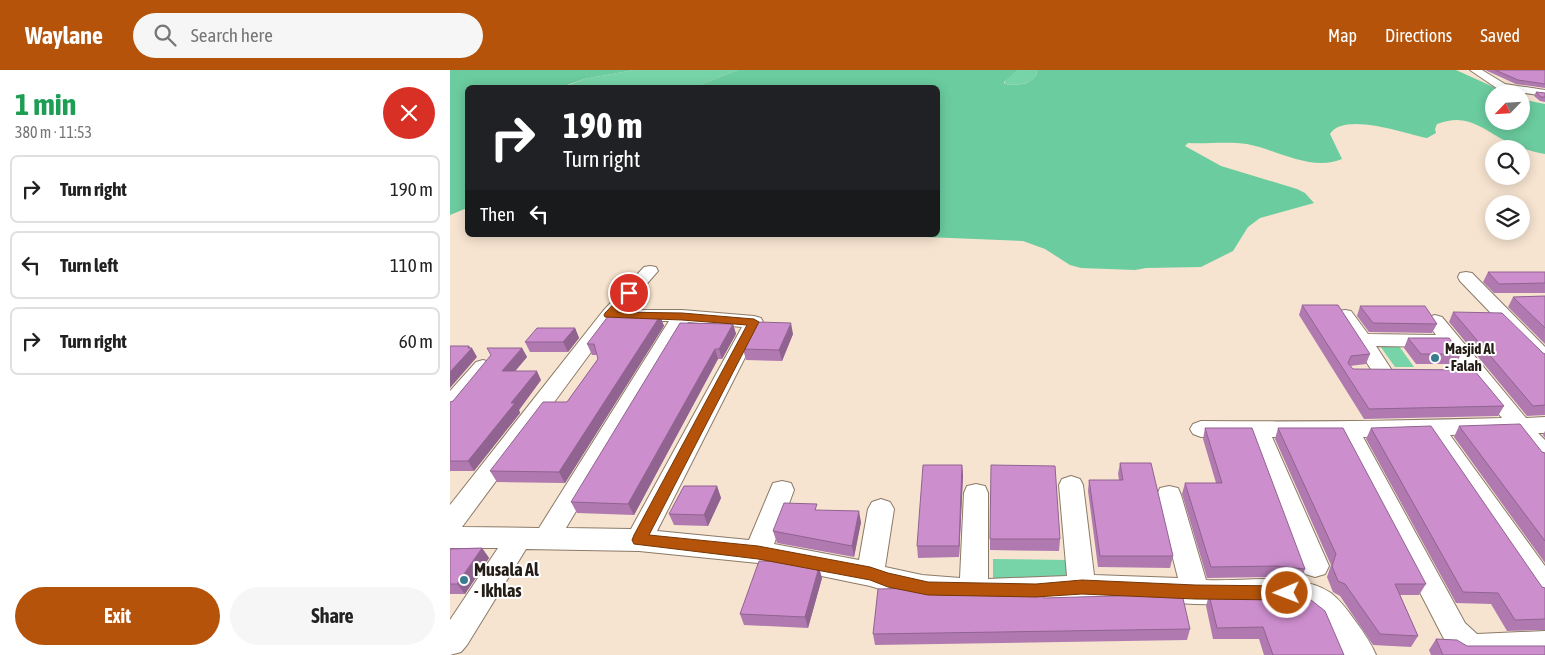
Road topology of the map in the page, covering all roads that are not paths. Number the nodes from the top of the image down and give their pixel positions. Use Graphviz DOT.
graph roads {
  1 [pos="1480,70"];
  2 [pos="1545,93"];
  3 [pos="650,271"];
  4 [pos="1466,277"];
  5 [pos="1488,300"];
  6 [pos="1514,300"];
  7 [pos="609,315"];
  8 [pos="1345,315"];
  9 [pos="682,316"];
  10 [pos="1435,321"];
  11 [pos="1362,340"];
  12 [pos="1450,341"];
  13 [pos="1545,358"];
  14 [pos="485,363"];
  15 [pos="1384,372"];
  16 [pos="1449,372"];
  17 [pos="1476,372"];
  18 [pos="450,405"];
  19 [pos="1545,425"];
  20 [pos="1432,426"];
  21 [pos="1520,426"];
  22 [pos="1201,429"];
  23 [pos="1347,429"];
  24 [pos="1258,430"];
  25 [pos="1545,456"];
  26 [pos="1071,485"];
  27 [pos="782,490"];
  28 [pos="976,493"];
  29 [pos="1169,495"];
  30 [pos="881,509"];
  31 [pos="450,524"];
  32 [pos="450,537"];
  33 [pos="518,539"];
  34 [pos="546,539"];
  35 [pos="639,540"];
  36 [pos="758,552"];
  37 [pos="1316,566"];
  38 [pos="870,574"];
  39 [pos="1082,587"];
  40 [pos="1545,588"];
  41 [pos="974,591"];
  42 [pos="1195,592"];
  43 [pos="450,642"];
  44 [pos="1545,645"];
  45 [pos="1361,655"];
  1 -- 2 [label="street"];
  3 -- 7 [label="street"];
  4 -- 5 [label="street"];
  5 -- 6 [label="street"];
  5 -- 13 [label="street"];
  7 -- 9 [label="street"];
  7 -- 31 [label="street"];
  8 -- 11 [label="street"];
  9 -- 34 [label="street"];
  9 -- 35 [label="street"];
  10 -- 12 [label="street"];
  11 -- 12 [label="street"];
  11 -- 15 [label="street"];
  12 -- 17 [label="street"];
  14 -- 18 [label="street"];
  16 -- 17 [label="street"];
  17 -- 21 [label="street"];
  19 -- 21 [label="street"];
  20 -- 21 [label="street"];
  20 -- 23 [label="street"];
  20 -- 40 [label="street"];
  21 -- 25 [label="street"];
  22 -- 24 [label="street"];
  23 -- 24 [label="street"];
  23 -- 44 [label="street"];
  24 -- 37 [label="street"];
  26 -- 39 [label="street"];
  27 -- 36 [label="street"];
  28 -- 41 [label="street"];
  29 -- 42 [label="street"];
  30 -- 38 [label="street"];
  32 -- 33 [label="street"];
  33 -- 34 [label="street"];
  33 -- 43 [label="street"];
  34 -- 35 [label="street"];
  35 -- 36 [label="street"];
  36 -- 38 [label="street"];
  38 -- 41 [label="street"];
  39 -- 41 [label="street"];
  39 -- 42 [label="street"];
  42 -- 45 [label="street"];
}
